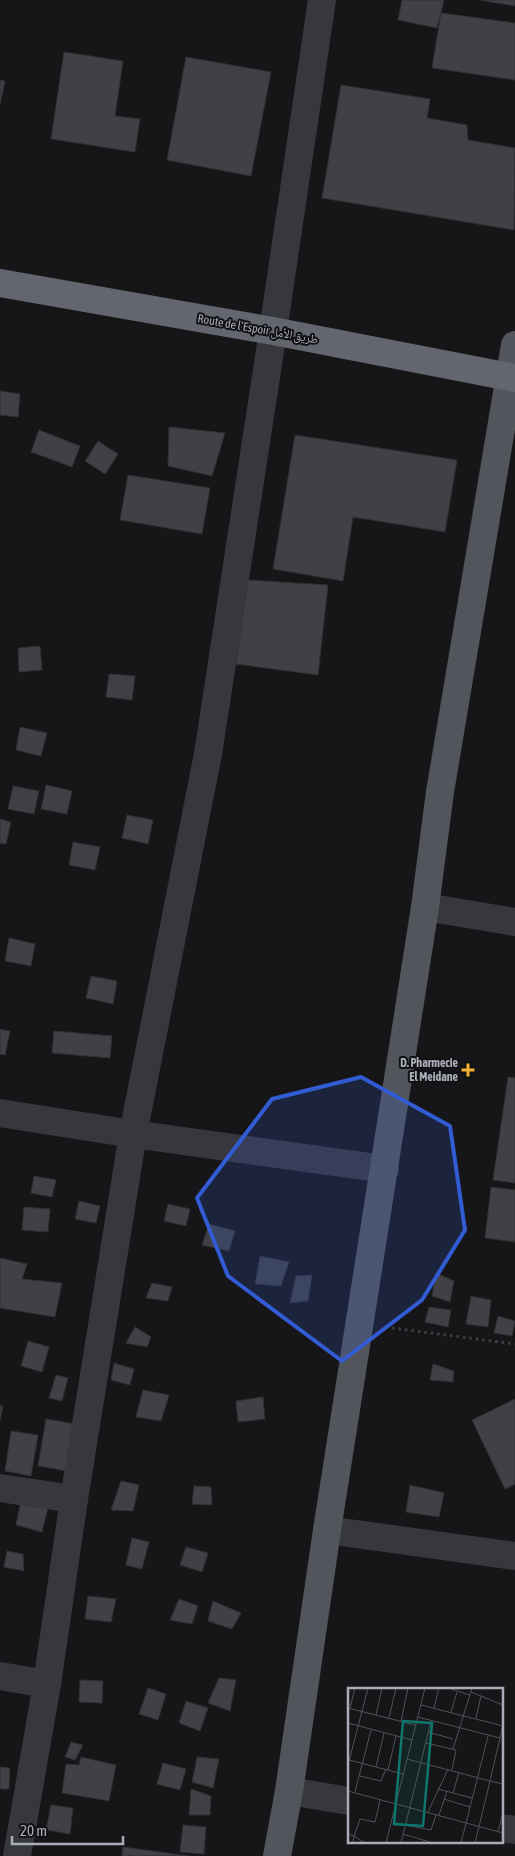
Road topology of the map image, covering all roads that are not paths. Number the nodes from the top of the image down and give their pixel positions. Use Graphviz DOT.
graph roads {
  1 [pos="322,0"];
  2 [pos="0,283"];
  3 [pos="273,331"];
  4 [pos="515,345"];
  5 [pos="512,377"];
  6 [pos="425,907"];
  7 [pos="515,922"];
  8 [pos="0,1113"];
  9 [pos="133,1134"];
  10 [pos="385,1169"];
  11 [pos="0,1488"];
  12 [pos="74,1499"];
  13 [pos="327,1530"];
  14 [pos="515,1556"];
  15 [pos="0,1676"];
  16 [pos="47,1684"];
  17 [pos="289,1791"];
  18 [pos="348,1801"];
  19 [pos="502,1828"];
  20 [pos="515,1830"];
  21 [pos="17,1856"];
  22 [pos="277,1856"];
  1 -- 3 [label="street"];
  2 -- 3 [label="highway, Route de l’Espoir طريق الأمل"];
  3 -- 5 [label="highway, Route de l’Espoir طريق الأمل"];
  3 -- 9 [label="street"];
  4 -- 5 [label="main road"];
  5 -- 6 [label="main road"];
  6 -- 7 [label="street"];
  6 -- 10 [label="main road"];
  8 -- 9 [label="street"];
  9 -- 10 [label="street"];
  9 -- 12 [label="street"];
  10 -- 13 [label="main road"];
  11 -- 12 [label="street"];
  12 -- 16 [label="street"];
  13 -- 14 [label="street"];
  13 -- 17 [label="main road"];
  15 -- 16 [label="street"];
  16 -- 21 [label="street"];
  17 -- 18 [label="street"];
  17 -- 22 [label="main road"];
  19 -- 20 [label="street"];
}
